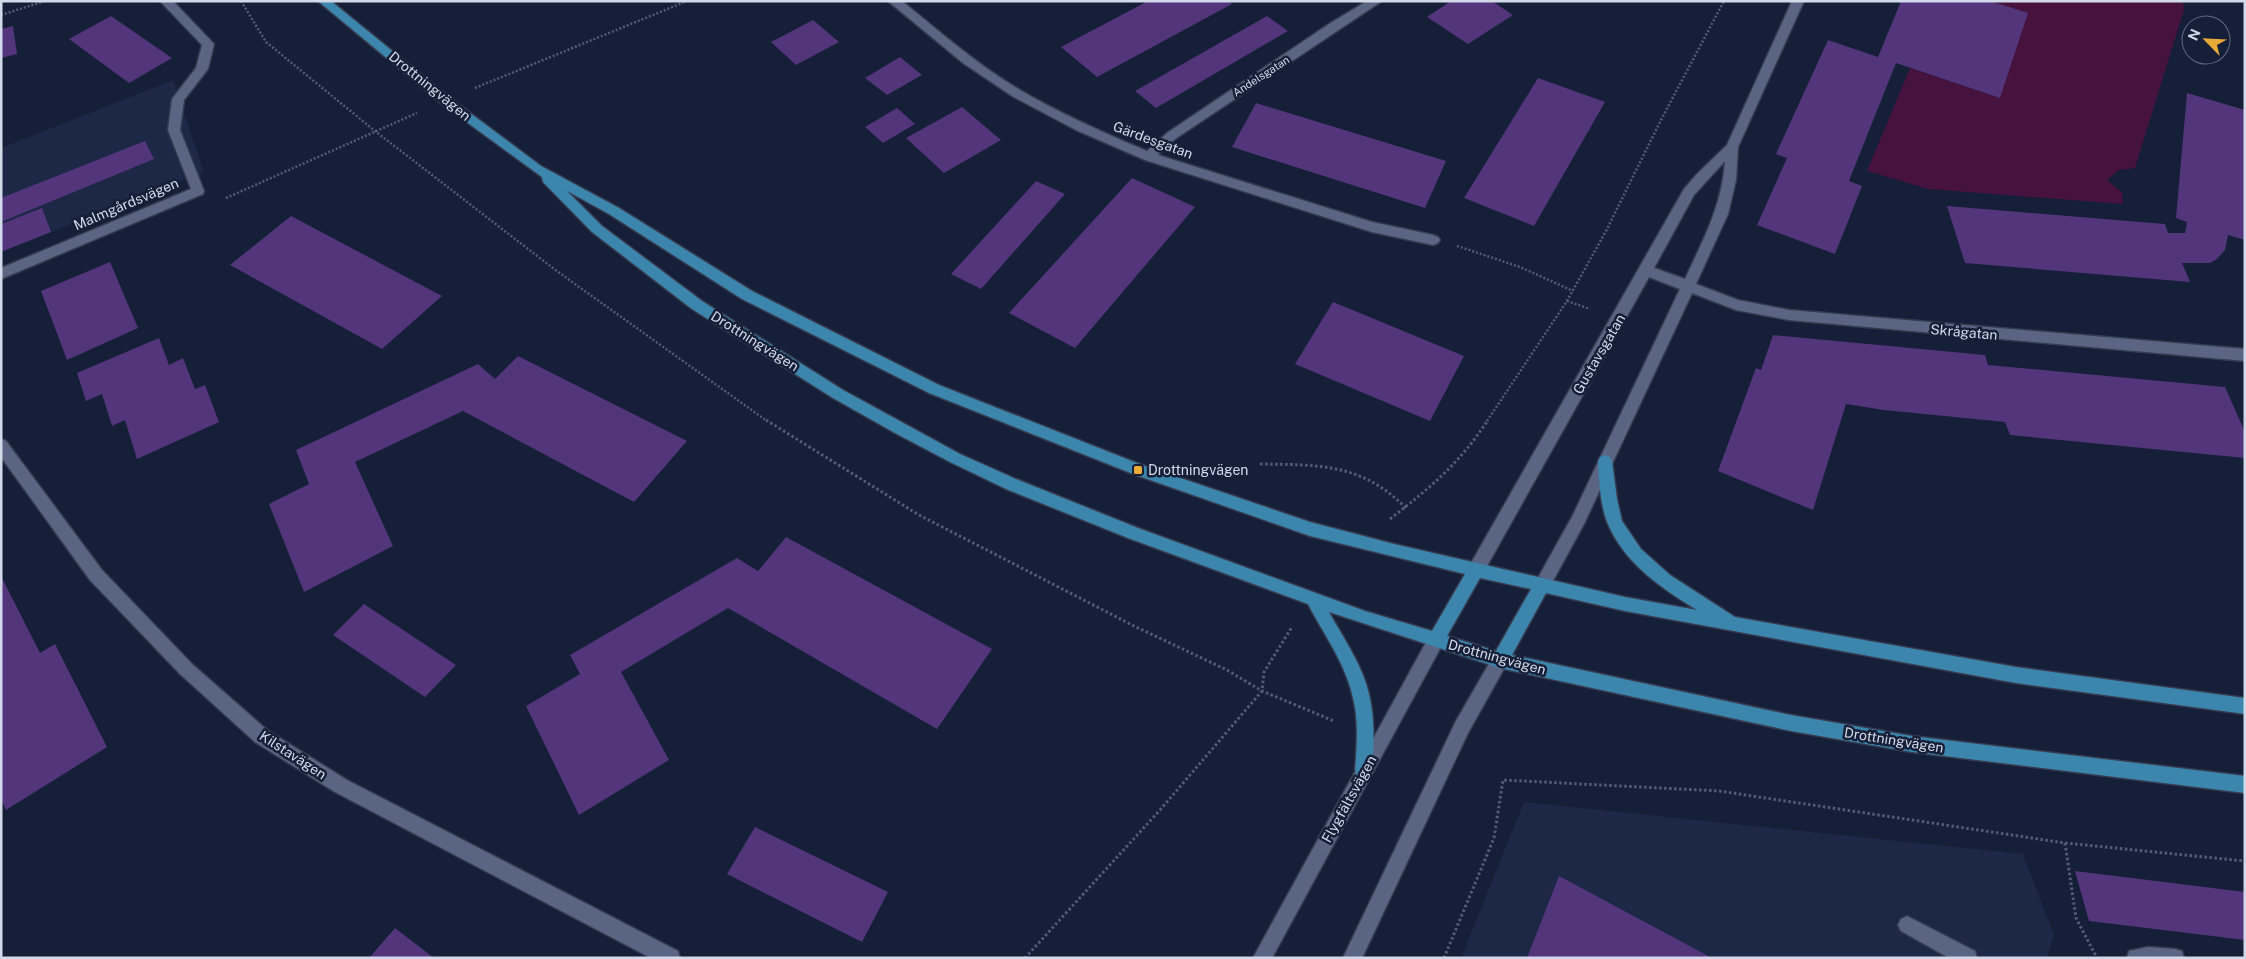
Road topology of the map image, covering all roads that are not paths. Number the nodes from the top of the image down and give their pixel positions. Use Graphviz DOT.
graph roads {
  1 [pos="166,1"];
  2 [pos="324,1"];
  3 [pos="894,1"];
  4 [pos="1376,1"];
  5 [pos="1798,1"];
  6 [pos="1732,147"];
  7 [pos="1149,156"];
  8 [pos="537,169"];
  9 [pos="1434,240"];
  10 [pos="1646,270"];
  11 [pos="1,274"];
  12 [pos="1687,287"];
  13 [pos="2245,355"];
  14 [pos="1,445"];
  15 [pos="1605,461"];
  16 [pos="1476,570"];
  17 [pos="1542,585"];
  18 [pos="1314,600"];
  19 [pos="1737,626"];
  20 [pos="1436,640"];
  21 [pos="1500,660"];
  22 [pos="2245,706"];
  23 [pos="1364,770"];
  24 [pos="2245,785"];
  25 [pos="1907,924"];
  26 [pos="671,958"];
  27 [pos="1262,958"];
  28 [pos="1352,958"];
  29 [pos="1968,958"];
  30 [pos="2136,958"];
  31 [pos="2175,958"];
  1 -- 11 [label="street, Malmgårdsvägen"];
  2 -- 8 [label="main road, Drottningvägen"];
  3 -- 7 [label="street, Gärdesgatan"];
  4 -- 7 [label="street, Andelsgatan"];
  5 -- 6 [label="street, Gustavsgatan"];
  6 -- 10 [label="street, Gustavsgatan"];
  6 -- 12 [label="street, Gustavsgatan"];
  7 -- 9 [label="street, Gärdesgatan"];
  8 -- 16 [label="main road, Drottningvägen"];
  8 -- 18 [label="main road, Drottningvägen"];
  10 -- 12 [label="street, Skrågatan"];
  10 -- 16 [label="street, Gustavsgatan"];
  12 -- 13 [label="street, Skrågatan"];
  12 -- 15 [label="street, Gustavsgatan"];
  14 -- 26 [label="street, Kilstavägen"];
  15 -- 17 [label="street, Gustavsgatan"];
  15 -- 19 [label="main road"];
  16 -- 17 [label="main road, Drottningvägen"];
  16 -- 20 [label="main road"];
  17 -- 19 [label="main road, Drottningvägen"];
  17 -- 21 [label="main road"];
  18 -- 20 [label="main road, Drottningvägen"];
  18 -- 23 [label="main road"];
  19 -- 22 [label="main road, Drottningvägen"];
  20 -- 21 [label="main road, Drottningvägen"];
  20 -- 23 [label="street, Flygfältsvägen"];
  21 -- 24 [label="main road, Drottningvägen"];
  21 -- 28 [label="street"];
  23 -- 27 [label="street, Flygfältsvägen"];
  25 -- 29 [label="street"];
  30 -- 31 [label="street"];
}
